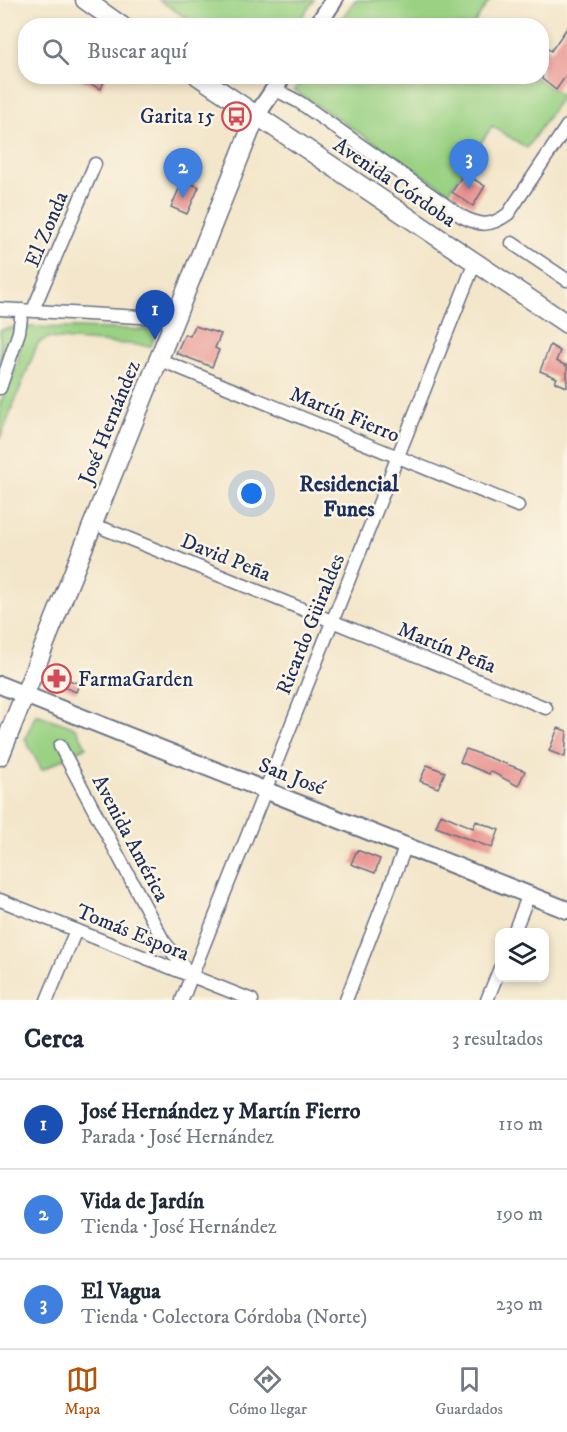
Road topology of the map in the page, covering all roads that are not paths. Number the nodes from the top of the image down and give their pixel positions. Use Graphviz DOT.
graph roads {
  1 [pos="85,0"];
  2 [pos="334,0"];
  3 [pos="111,18"];
  4 [pos="322,18"];
  5 [pos="210,84"];
  6 [pos="278,84"];
  7 [pos="280,84"];
  8 [pos="256,116"];
  9 [pos="567,126"];
  10 [pos="95,164"];
  11 [pos="512,243"];
  12 [pos="475,262"];
  13 [pos="567,280"];
  14 [pos="0,309"];
  15 [pos="28,310"];
  16 [pos="174,319"];
  17 [pos="567,324"];
  18 [pos="158,359"];
  19 [pos="0,388"];
  20 [pos="398,456"];
  21 [pos="518,506"];
  22 [pos="105,529"];
  23 [pos="332,621"];
  24 [pos="0,686"];
  25 [pos="24,695"];
  26 [pos="546,708"];
  27 [pos="60,746"];
  28 [pos="0,756"];
  29 [pos="265,790"];
  30 [pos="406,845"];
  31 [pos="529,894"];
  32 [pos="0,900"];
  33 [pos="567,910"];
  34 [pos="516,928"];
  35 [pos="76,930"];
  36 [pos="191,976"];
  37 [pos="495,980"];
  38 [pos="47,1000"];
  39 [pos="182,1000"];
  40 [pos="252,1000"];
  41 [pos="346,1000"];
  42 [pos="487,1000"];
  1 -- 3 [label="main road"];
  2 -- 4 [label="street"];
  5 -- 8 [label="main road, Avenida Córdoba"];
  6 -- 8 [label="street, José Hernández"];
  7 -- 9 [label="street"];
  8 -- 12 [label="main road, Avenida Córdoba"];
  8 -- 16 [label="main road, José Hernández"];
  10 -- 15 [label="street, El Zonda"];
  11 -- 13 [label="street"];
  12 -- 17 [label="main road, Avenida Córdoba"];
  12 -- 20 [label="street, Ricardo Güiraldes"];
  14 -- 15 [label="street"];
  15 -- 16 [label="street"];
  15 -- 19 [label="street, El Zonda"];
  16 -- 18 [label="main road, José Hernández"];
  18 -- 20 [label="street, Martín Fierro"];
  18 -- 25 [label="main road, José Hernández"];
  20 -- 21 [label="street, Martín Fierro"];
  20 -- 23 [label="street, Ricardo Güiraldes"];
  22 -- 23 [label="street, David Peña"];
  23 -- 26 [label="street, Martín Peña"];
  23 -- 29 [label="street, Ricardo Güiraldes"];
  24 -- 25 [label="street, San José"];
  25 -- 28 [label="main road, José Hernández"];
  25 -- 29 [label="street, San José"];
  27 -- 36 [label="street, Avenida América"];
  29 -- 30 [label="street, San José"];
  29 -- 36 [label="street, Ricardo Güiraldes"];
  30 -- 31 [label="street, San José"];
  30 -- 41 [label="street"];
  31 -- 33 [label="street, San José"];
  31 -- 34 [label="street"];
  32 -- 35 [label="street, Tomás Espora"];
  35 -- 36 [label="street, Tomás Espora"];
  35 -- 38 [label="street"];
  36 -- 39 [label="street, Ricardo Güiraldes"];
  36 -- 40 [label="street, Tomás Espora"];
  37 -- 42 [label="street"];
}
